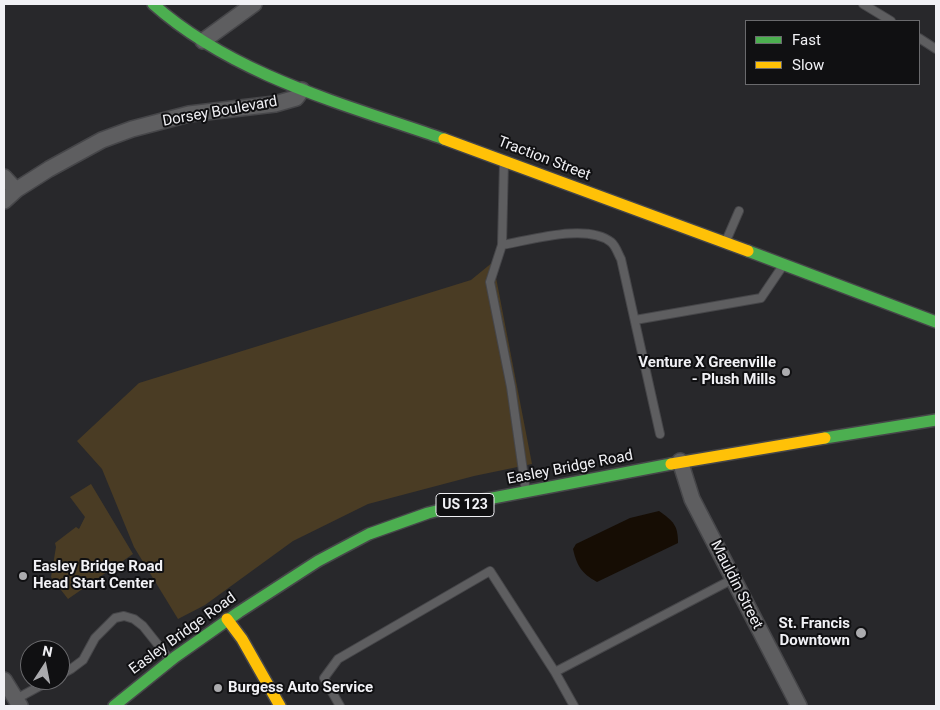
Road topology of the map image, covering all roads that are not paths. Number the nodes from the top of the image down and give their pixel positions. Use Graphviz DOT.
graph roads {
  1 [pos="153,4"];
  2 [pos="254,4"];
  3 [pos="863,4"];
  4 [pos="889,20"];
  5 [pos="920,39"];
  6 [pos="203,41"];
  7 [pos="936,49"];
  8 [pos="302,90"];
  9 [pos="504,160"];
  10 [pos="4,177"];
  11 [pos="16,190"];
  12 [pos="4,201"];
  13 [pos="738,211"];
  14 [pos="725,243"];
  15 [pos="502,245"];
  16 [pos="783,264"];
  17 [pos="634,320"];
  18 [pos="936,322"];
  19 [pos="936,420"];
  20 [pos="660,434"];
  21 [pos="680,461"];
  22 [pos="526,491"];
  23 [pos="733,579"];
  24 [pos="227,619"];
  25 [pos="170,661"];
  26 [pos="70,670"];
  27 [pos="555,672"];
  28 [pos="4,680"];
  29 [pos="36,690"];
  30 [pos="16,704"];
  31 [pos="114,706"];
  32 [pos="280,706"];
  33 [pos="340,706"];
  34 [pos="574,706"];
  35 [pos="799,706"];
  1 -- 6 [label="main road, Traction Street"];
  2 -- 6 [label="street"];
  3 -- 4 [label="lane"];
  5 -- 7 [label="lane"];
  6 -- 8 [label="main road, Traction Street"];
  8 -- 9 [label="main road, Traction Street"];
  8 -- 11 [label="street, Dorsey Boulevard"];
  9 -- 14 [label="main road, Traction Street"];
  9 -- 15 [label="lane"];
  10 -- 11 [label="street"];
  11 -- 12 [label="street, Dorsey Boulevard"];
  13 -- 14 [label="lane"];
  14 -- 16 [label="main road, Traction Street"];
  15 -- 17 [label="lane"];
  15 -- 22 [label="lane"];
  16 -- 17 [label="lane"];
  16 -- 18 [label="main road, Traction Street"];
  17 -- 20 [label="lane"];
  19 -- 21 [label="main road, Easley Bridge Road / US 123"];
  21 -- 22 [label="main road, Easley Bridge Road / US 123"];
  21 -- 23 [label="street, Mauldin Street"];
  22 -- 24 [label="main road, Easley Bridge Road / US 123"];
  23 -- 27 [label="lane"];
  23 -- 35 [label="street, Mauldin Street"];
  24 -- 25 [label="main road, Easley Bridge Road / US 123"];
  24 -- 32 [label="main road"];
  25 -- 26 [label="lane"];
  25 -- 31 [label="main road, Easley Bridge Road / US 123"];
  27 -- 33 [label="lane"];
  27 -- 34 [label="lane"];
  28 -- 30 [label="street"];
  29 -- 30 [label="lane"];
}
